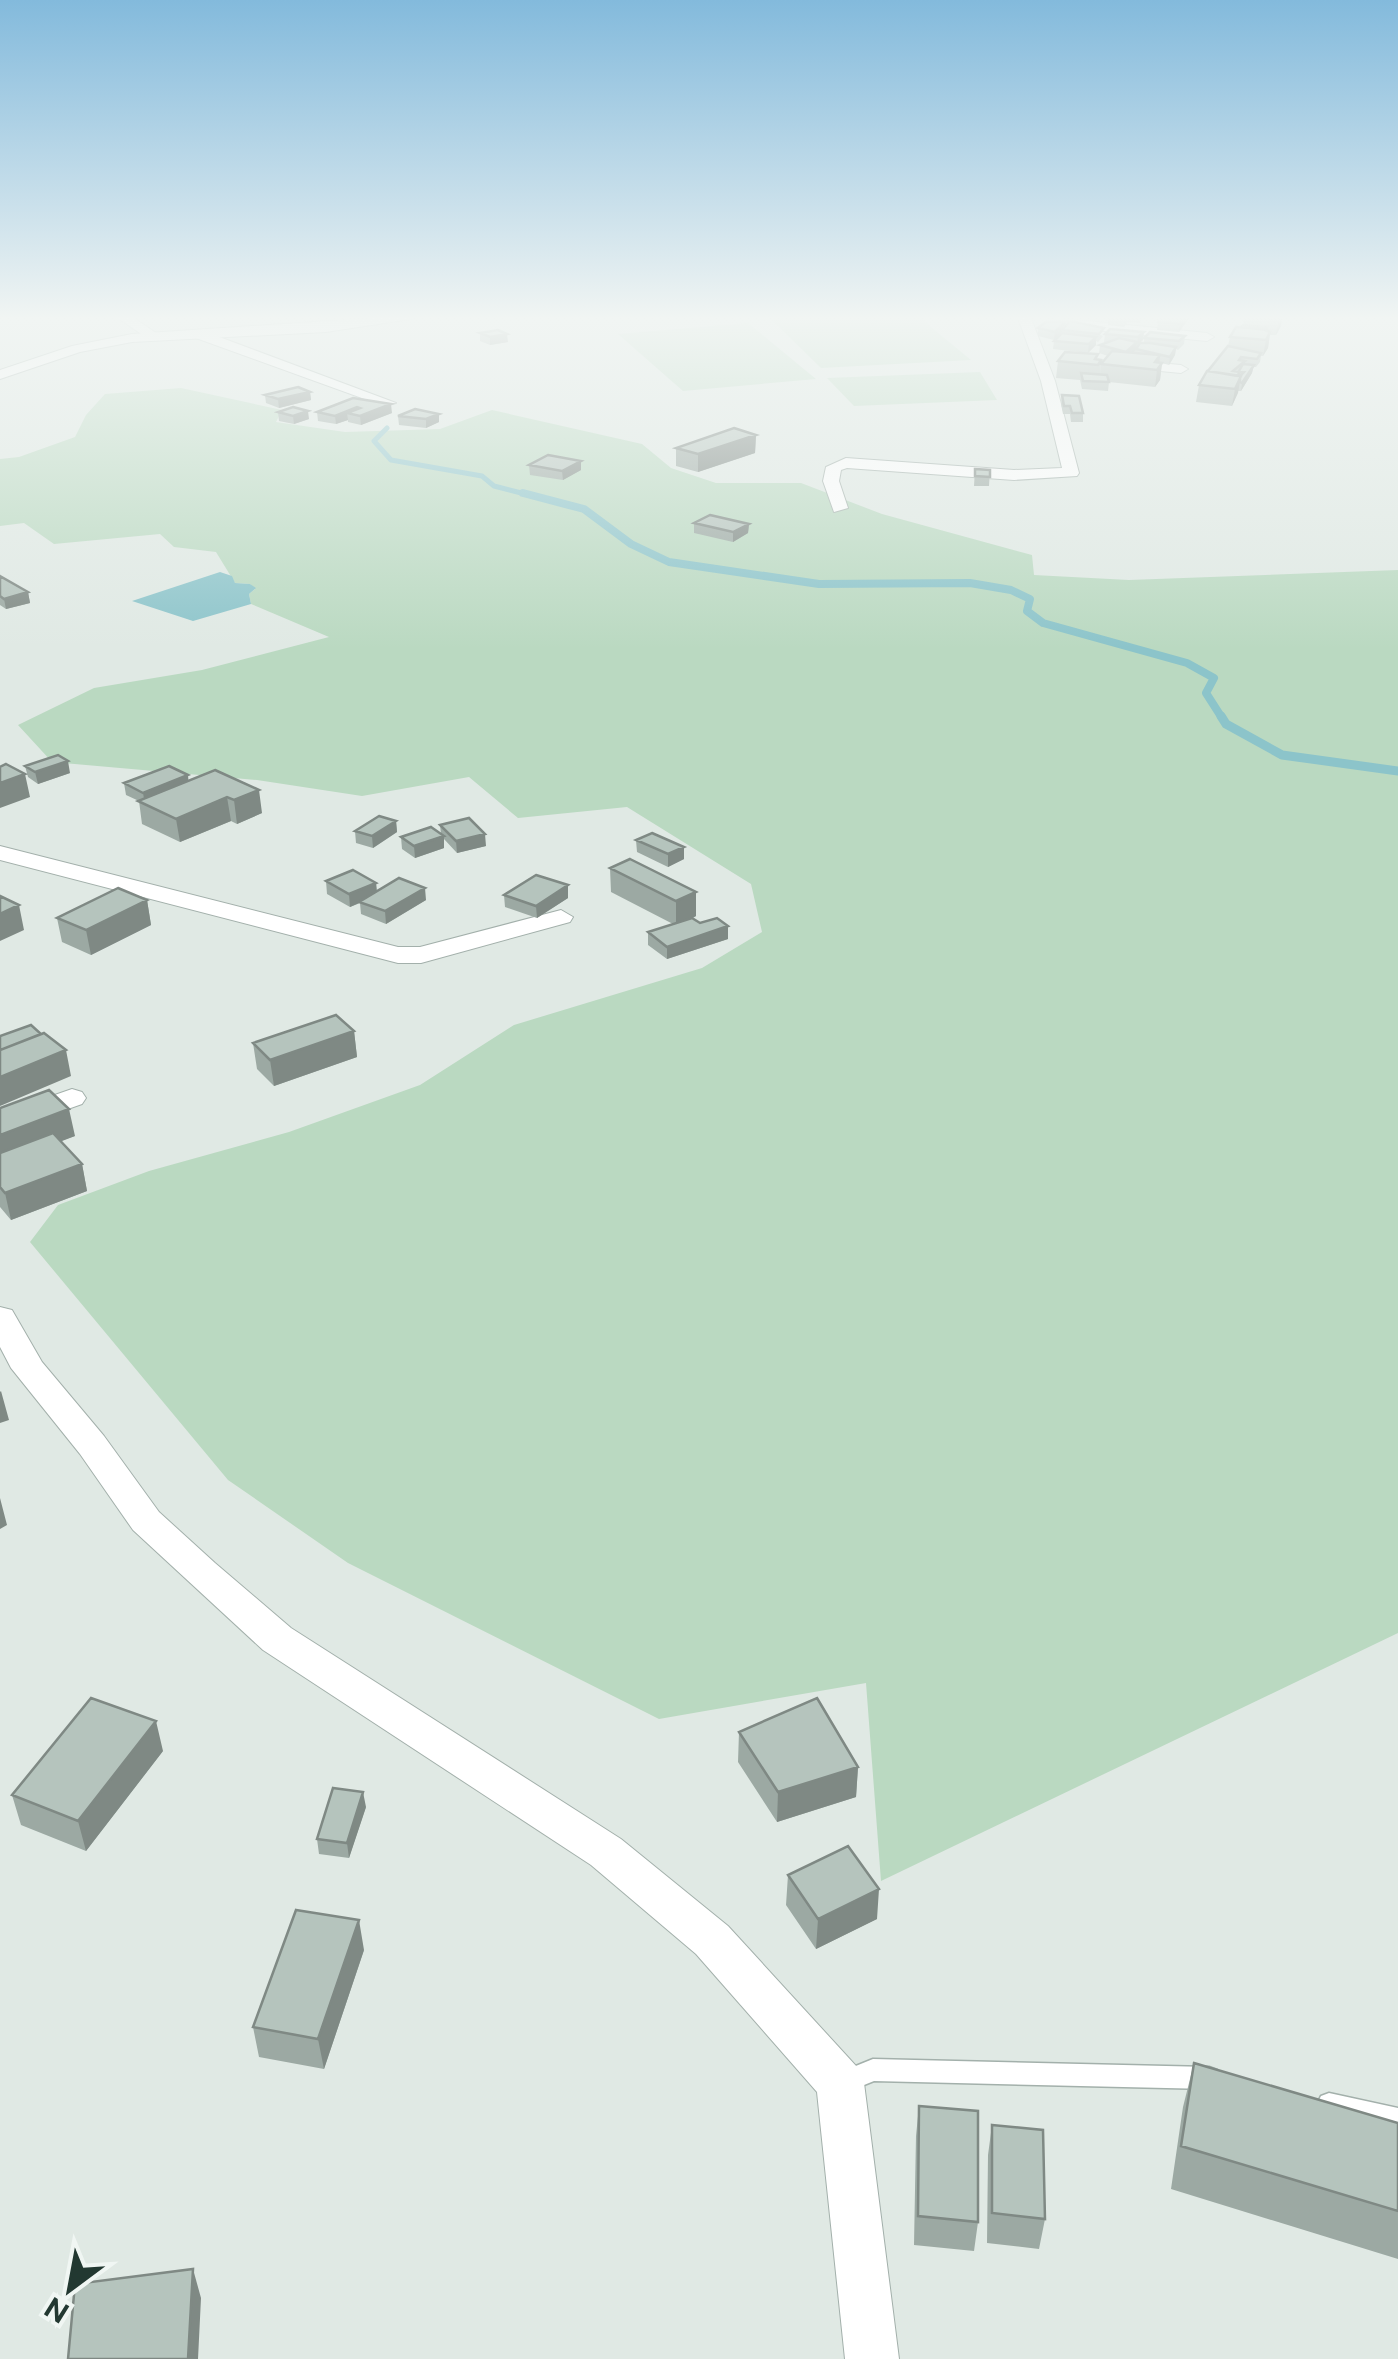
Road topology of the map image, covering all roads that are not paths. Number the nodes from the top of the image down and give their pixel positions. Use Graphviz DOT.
graph roads {
  1 [pos="1062,428"];
  2 [pos="840,508"];
  3 [pos="0,853"];
  4 [pos="561,917"];
  5 [pos="72,1098"];
  6 [pos="0,1124"];
  7 [pos="0,1317"];
  8 [pos="1228,2082"];
  9 [pos="840,2083"];
  10 [pos="1304,2098"];
  11 [pos="1398,2119"];
  12 [pos="872,2359"];
  1 -- 2 [label="street"];
  3 -- 4 [label="street"];
  5 -- 6 [label="street"];
  7 -- 9 [label="street"];
  8 -- 9 [label="lane"];
  9 -- 12 [label="street"];
  10 -- 11 [label="lane"];
}
